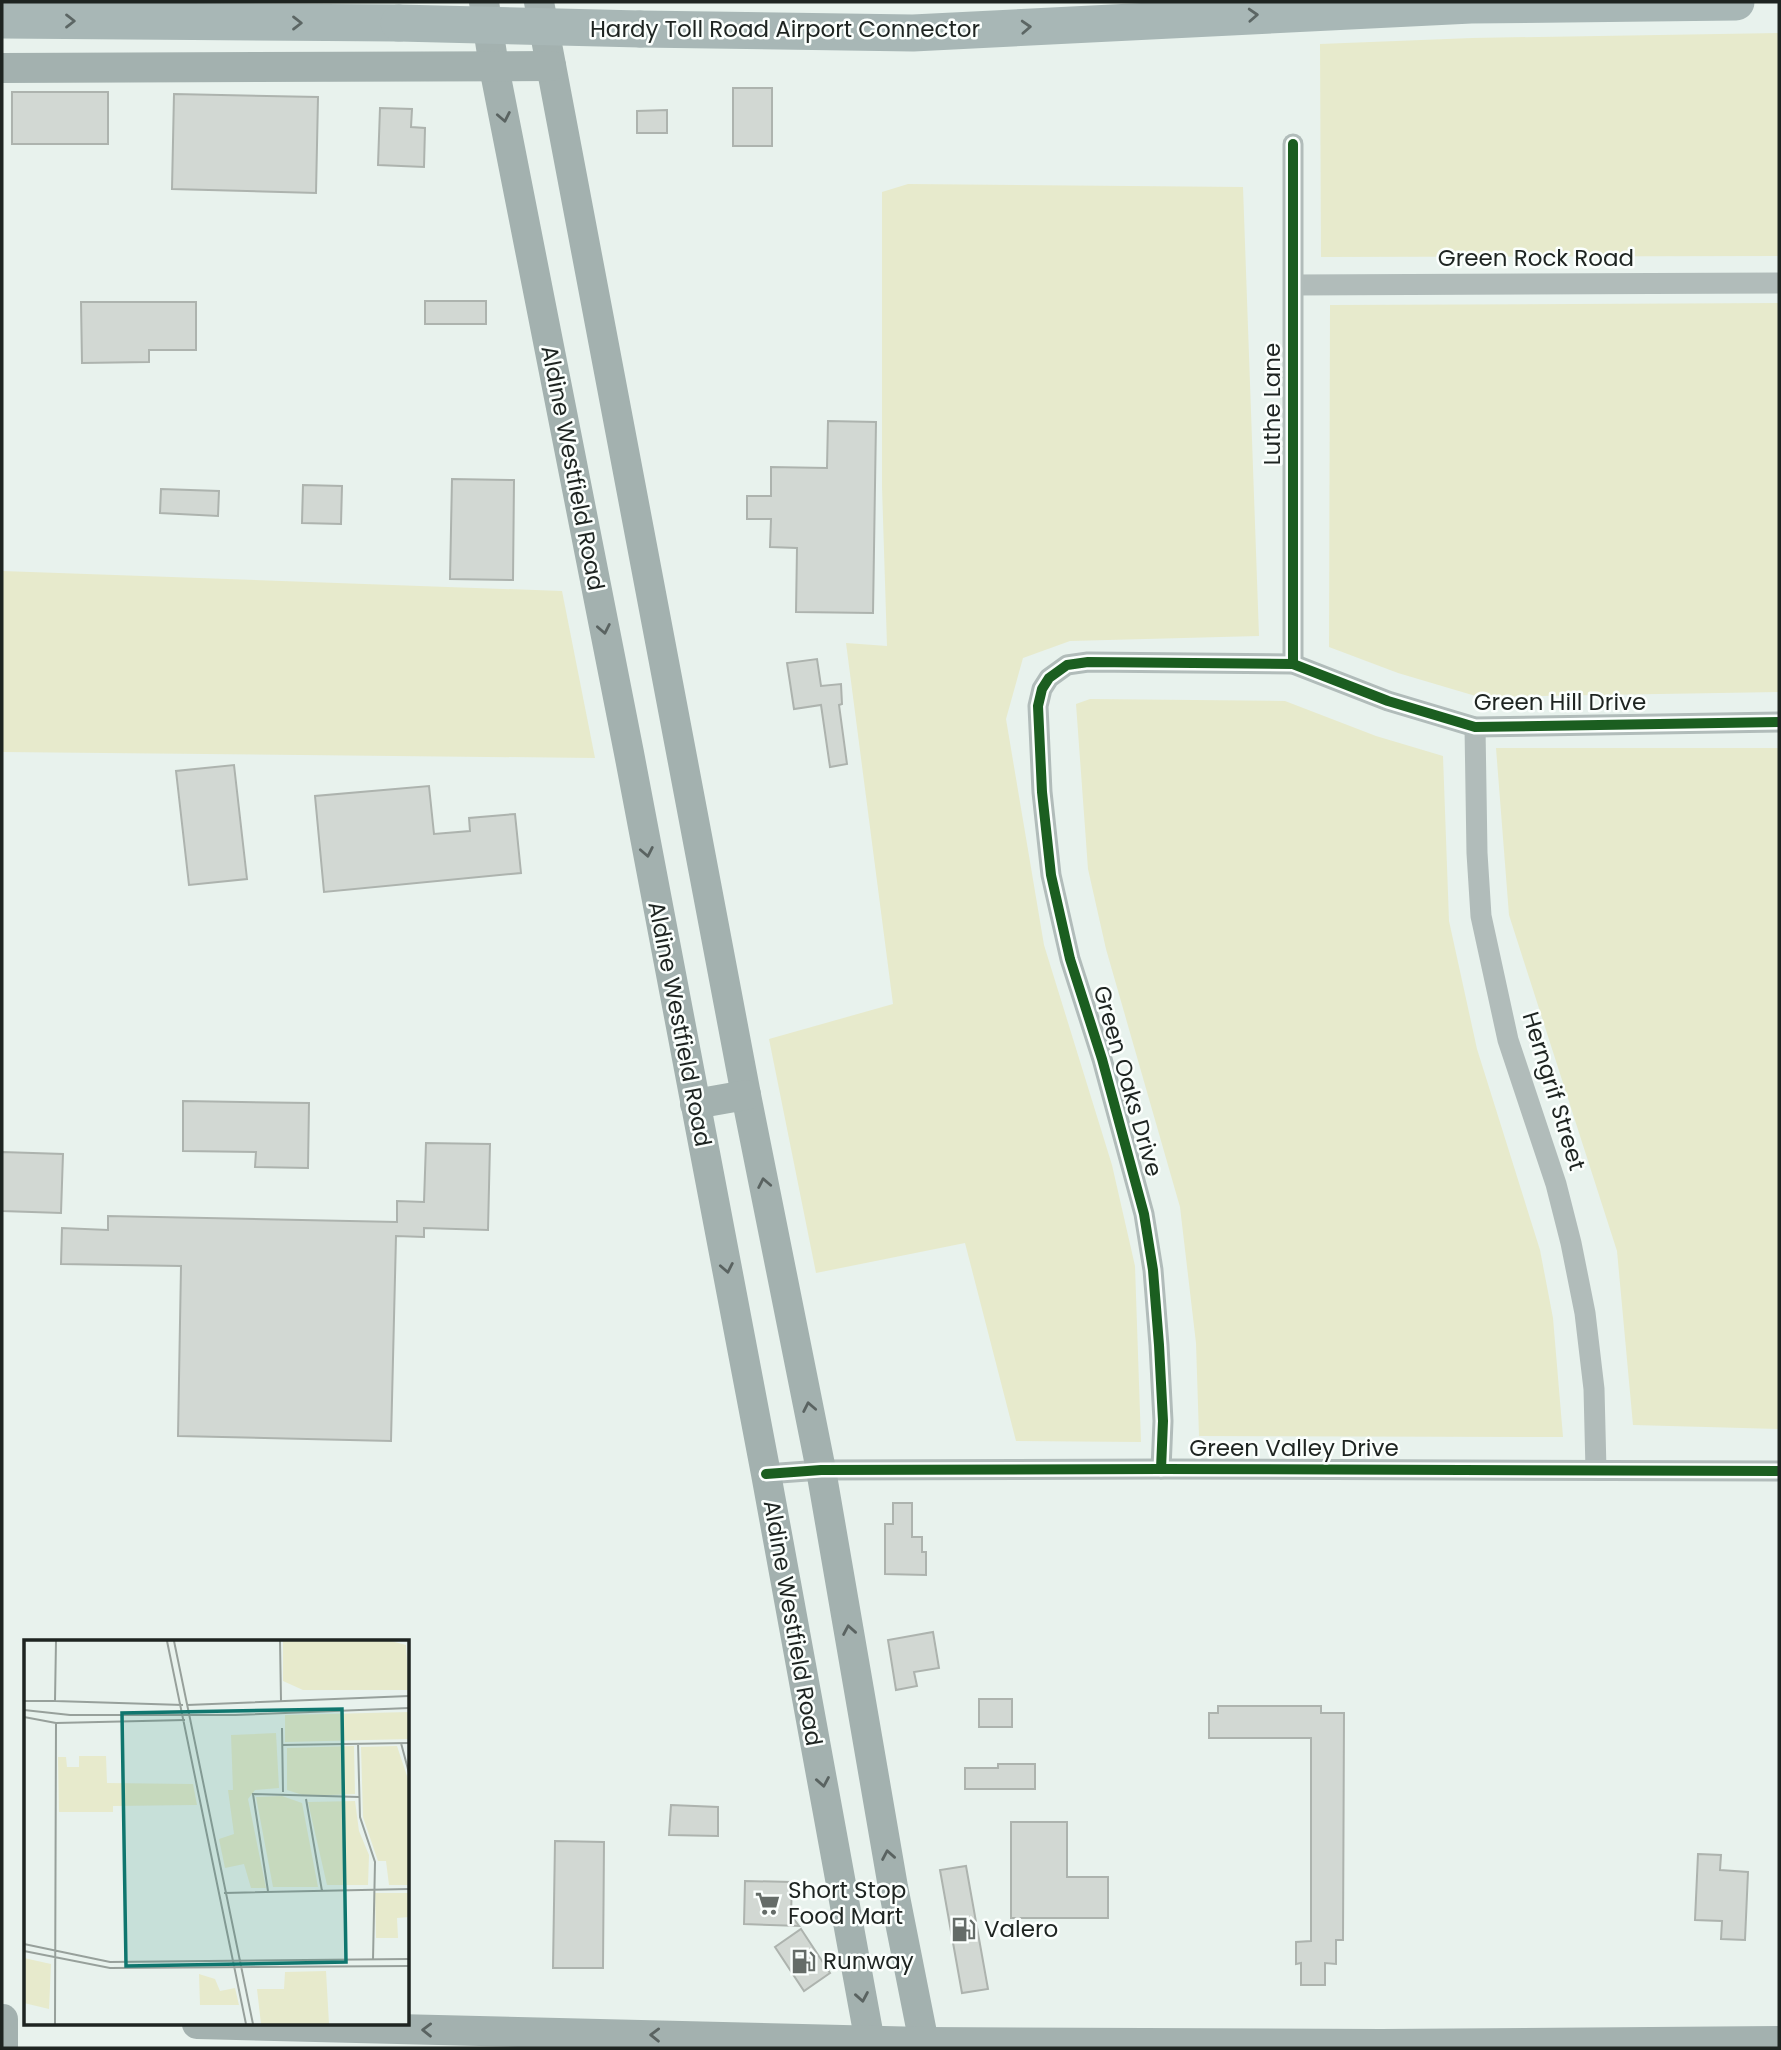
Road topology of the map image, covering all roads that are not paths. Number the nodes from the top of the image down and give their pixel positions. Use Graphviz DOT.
graph roads {
  1 [pos="484,2"];
  2 [pos="539,2"];
  3 [pos="1735,2"];
  4 [pos="2,20"];
  5 [pos="551,66"];
  6 [pos="494,67"];
  7 [pos="2,68"];
  8 [pos="1293,144"];
  9 [pos="1779,283"];
  10 [pos="1294,285"];
  11 [pos="1293,664"];
  12 [pos="1038,706"];
  13 [pos="1779,722"];
  14 [pos="1475,727"];
  15 [pos="747,1095"];
  16 [pos="695,1104"];
  17 [pos="1160,1469"];
  18 [pos="821,1470"];
  19 [pos="1596,1470"];
  20 [pos="1779,1471"];
  21 [pos="766,1474"];
  22 [pos="216,2025"];
  23 [pos="507,2040"];
  24 [pos="1779,2041"];
  25 [pos="870,2044"];
  26 [pos="924,2045"];
  27 [pos="1686,2045"];
  28 [pos="1254,2046"];
  1 -- 6 [label="main road, Aldine Westfield Road"];
  2 -- 5 [label="main road"];
  4 -- 3 [label="highway, Hardy Toll Road Airport Connector, one-way, bridge"];
  5 -- 6 [label="main road"];
  5 -- 15 [label="main road"];
  6 -- 7 [label="main road"];
  6 -- 16 [label="main road, Aldine Westfield Road, one-way"];
  8 -- 10 [label="street, Luthe Lane"];
  9 -- 10 [label="street, Green Rock Road"];
  10 -- 11 [label="street, Luthe Lane"];
  11 -- 12 [label="street, Green Hill Drive"];
  11 -- 14 [label="street, Green Hill Drive"];
  12 -- 17 [label="street, Green Oaks Drive"];
  13 -- 14 [label="street, Green Hill Drive"];
  14 -- 19 [label="street, Herngrif Street"];
  15 -- 16 [label="main road"];
  18 -- 15 [label="main road, one-way"];
  16 -- 21 [label="main road, Aldine Westfield Road, one-way"];
  17 -- 18 [label="street, Green Valley Drive"];
  17 -- 19 [label="street, Green Valley Drive"];
  18 -- 21 [label="street, Green Valley Drive"];
  26 -- 18 [label="main road, one-way"];
  19 -- 20 [label="street, Green Valley Drive"];
  21 -- 25 [label="main road, Aldine Westfield Road, one-way"];
  23 -- 22 [label="main road, one-way"];
  25 -- 23 [label="main road, one-way"];
  24 -- 27 [label="main road"];
  25 -- 26 [label="main road"];
  26 -- 28 [label="main road"];
  27 -- 28 [label="main road"];
}
